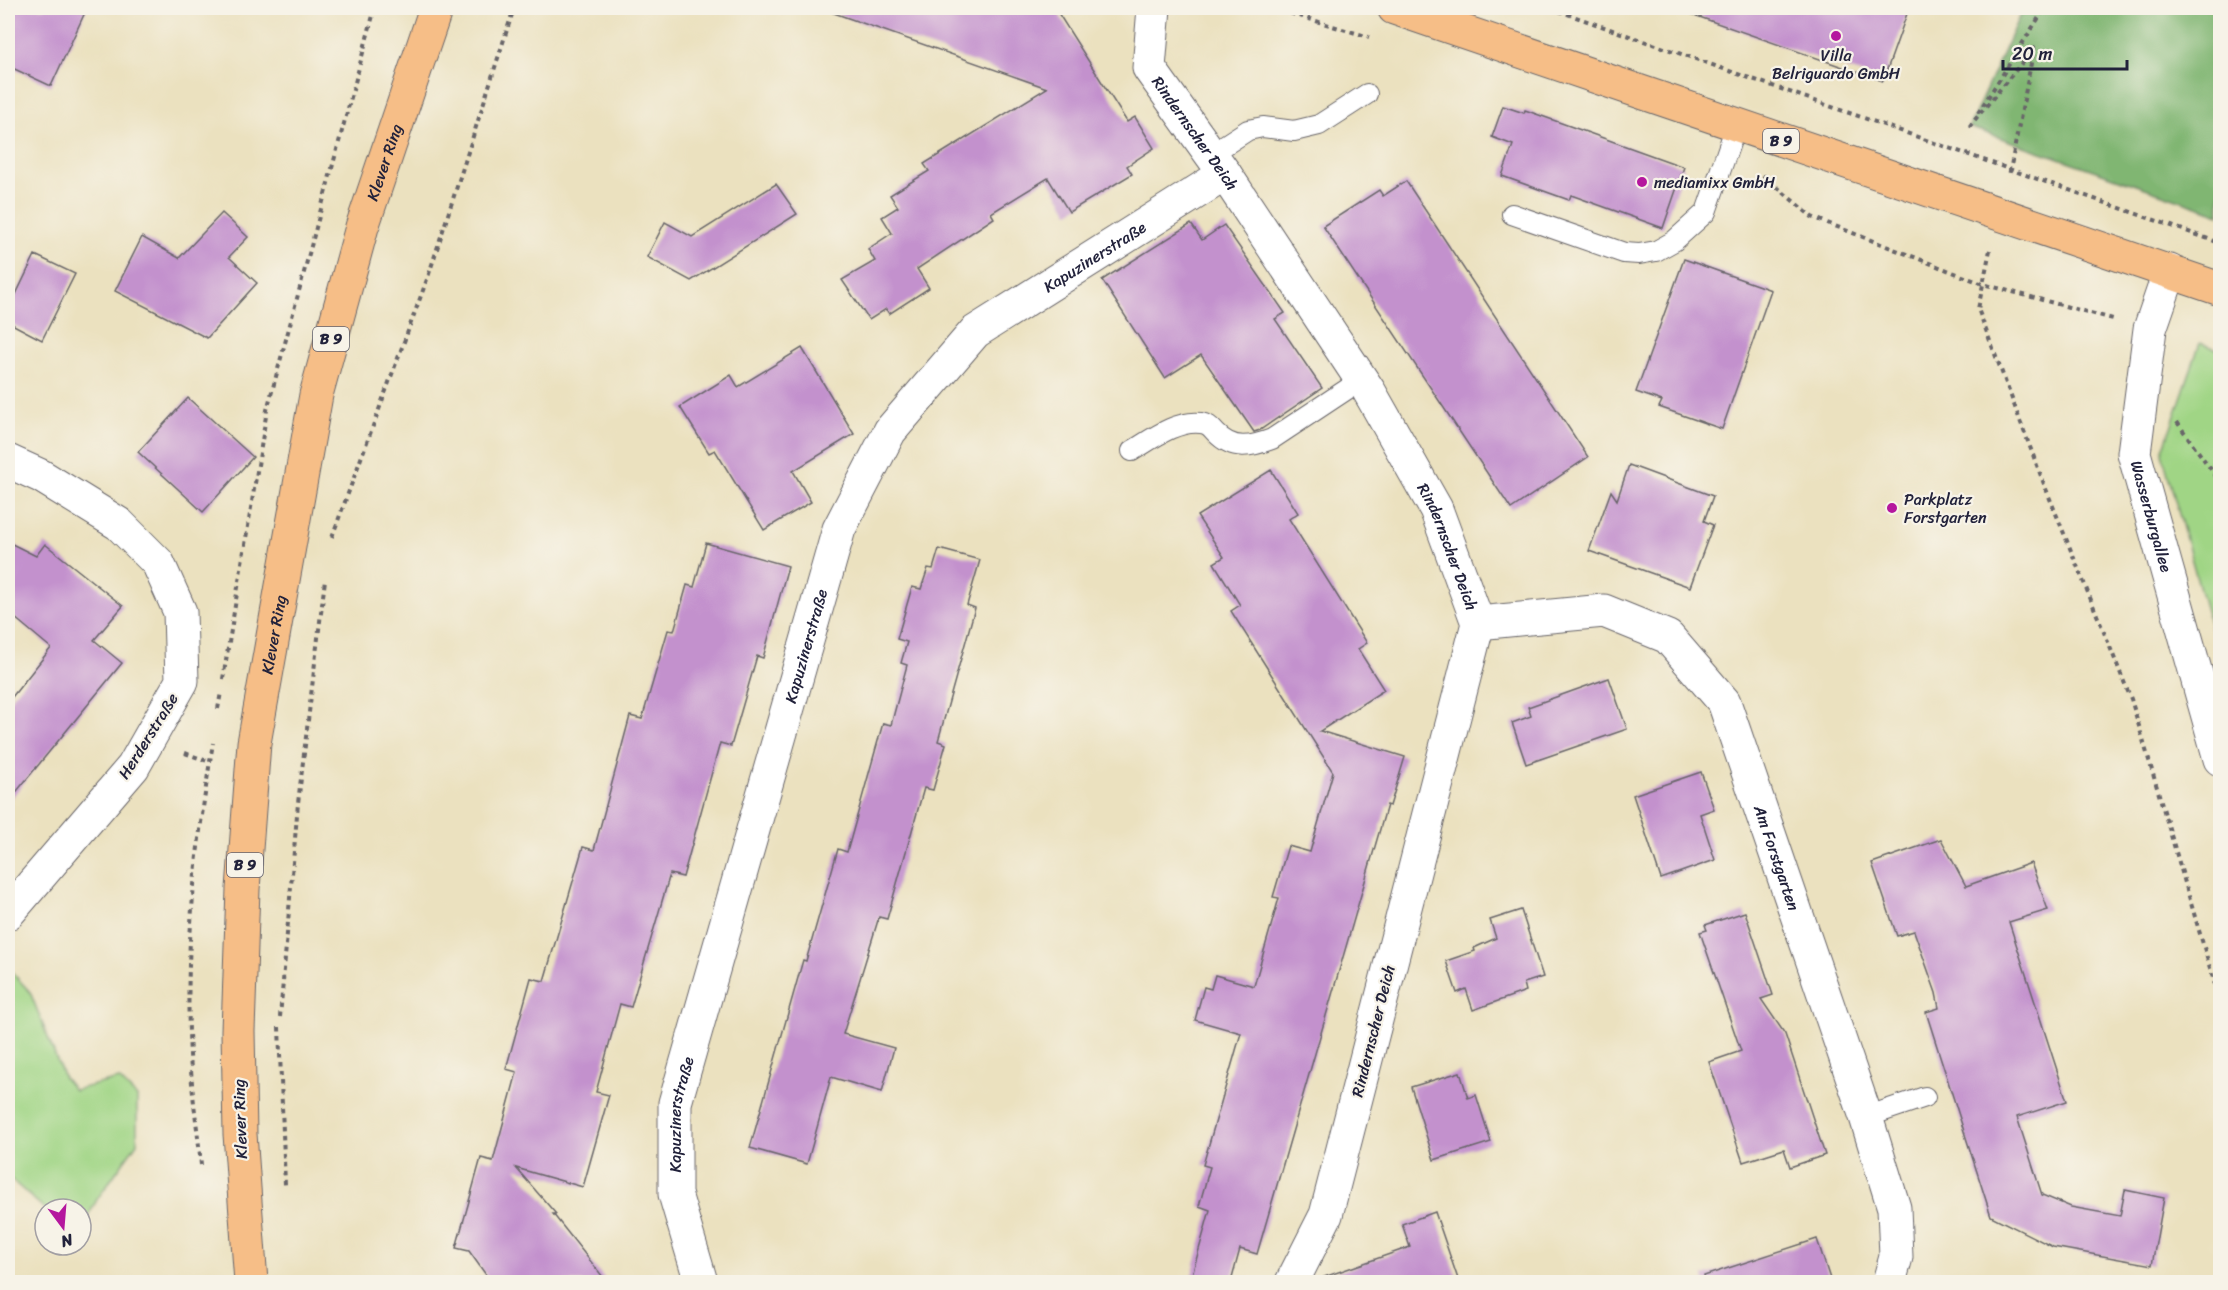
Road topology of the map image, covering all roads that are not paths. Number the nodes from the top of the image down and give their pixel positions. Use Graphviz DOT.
graph roads {
  1 [pos="436,8"];
  2 [pos="1154,8"];
  3 [pos="1394,8"];
  4 [pos="1367,94"];
  5 [pos="1736,126"];
  6 [pos="1218,164"];
  7 [pos="1512,214"];
  8 [pos="2170,271"];
  9 [pos="2220,289"];
  10 [pos="1361,380"];
  11 [pos="1132,451"];
  12 [pos="8,461"];
  13 [pos="1478,623"];
  14 [pos="2220,759"];
  15 [pos="8,913"];
  16 [pos="1925,1097"];
  17 [pos="1866,1117"];
  18 [pos="251,1282"];
  19 [pos="701,1282"];
  20 [pos="1292,1282"];
  21 [pos="1889,1282"];
  1 -- 18 [label="main road, Klever Ring / B 9"];
  2 -- 6 [label="street, Rindernscher Deich"];
  3 -- 5 [label="main road, B 9"];
  4 -- 6 [label="lane"];
  5 -- 7 [label="lane"];
  5 -- 8 [label="main road, B 9"];
  6 -- 10 [label="street, Rindernscher Deich"];
  6 -- 19 [label="street, Kapuzinerstraße"];
  8 -- 9 [label="main road, B 9"];
  8 -- 14 [label="street, Wasserburgallee"];
  10 -- 11 [label="lane"];
  10 -- 13 [label="street, Rindernscher Deich"];
  12 -- 15 [label="street, Herderstraße"];
  13 -- 17 [label="street, Am Forstgarten"];
  13 -- 20 [label="street, Rindernscher Deich"];
  16 -- 17 [label="lane"];
  17 -- 21 [label="street, Am Forstgarten"];
}
